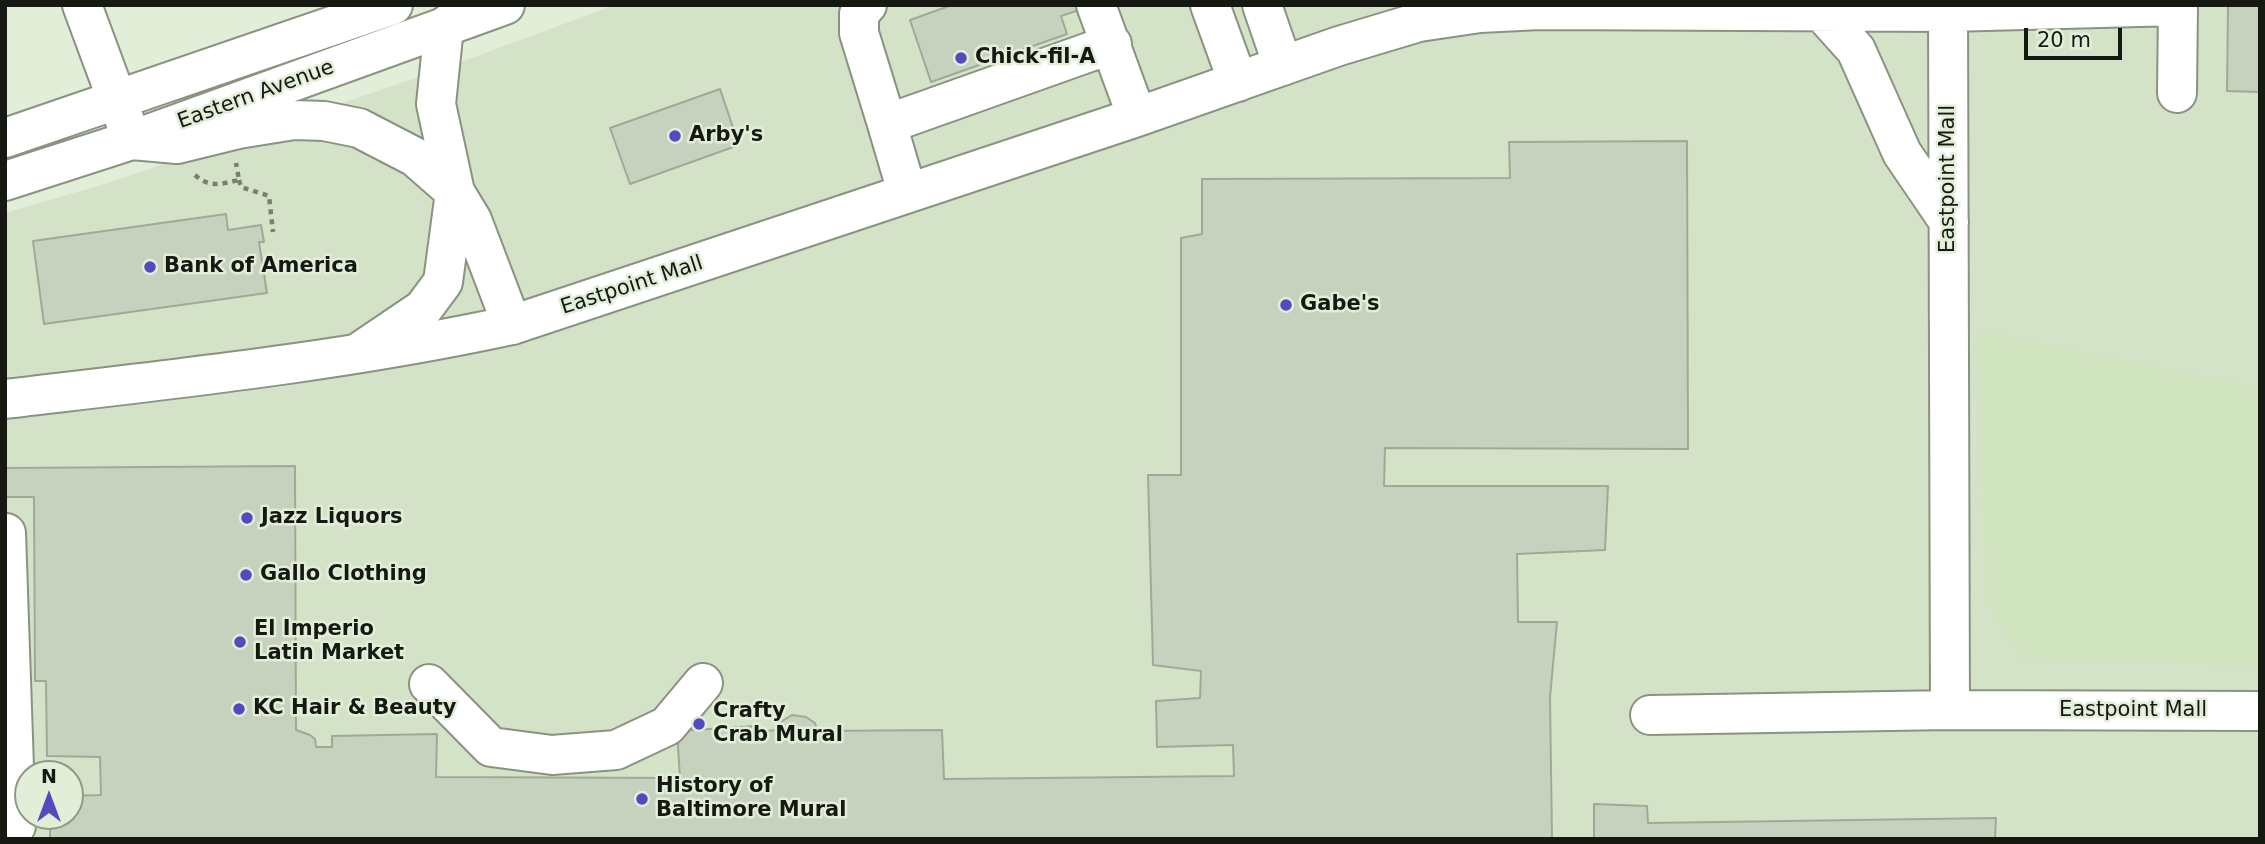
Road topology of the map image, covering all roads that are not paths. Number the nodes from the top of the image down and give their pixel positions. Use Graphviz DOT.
graph roads {
  1 [pos="82,5"];
  2 [pos="505,5"];
  3 [pos="867,5"];
  4 [pos="1096,5"];
  5 [pos="1210,5"];
  6 [pos="1262,5"];
  7 [pos="2178,6"];
  8 [pos="373,8"];
  9 [pos="1948,8"];
  10 [pos="1821,11"];
  11 [pos="459,16"];
  12 [pos="1112,44"];
  13 [pos="1283,66"];
  14 [pos="1238,82"];
  15 [pos="2177,93"];
  16 [pos="117,100"];
  17 [pos="1137,117"];
  18 [pos="887,124"];
  19 [pos="5,138"];
  20 [pos="132,140"];
  21 [pos="5,181"];
  22 [pos="455,192"];
  23 [pos="907,192"];
  24 [pos="1949,222"];
  25 [pos="512,325"];
  26 [pos="358,353"];
  27 [pos="5,399"];
  28 [pos="6,534"];
  29 [pos="8,681"];
  30 [pos="703,683"];
  31 [pos="429,684"];
  32 [pos="1951,710"];
  33 [pos="2260,711"];
  34 [pos="1650,715"];
  35 [pos="14,790"];
  1 -- 16 [label="main road"];
  2 -- 11 [label="main road, Eastern Avenue"];
  3 -- 18 [label="main road"];
  4 -- 12 [label="main road"];
  5 -- 14 [label="main road"];
  6 -- 13 [label="main road"];
  7 -- 9 [label="main road"];
  7 -- 15 [label="main road"];
  8 -- 16 [label="main road, Eastern Avenue"];
  9 -- 10 [label="main road, Eastpoint Mall"];
  9 -- 24 [label="main road, Eastpoint Mall"];
  10 -- 13 [label="main road, Eastpoint Mall"];
  10 -- 24 [label="main road"];
  11 -- 20 [label="main road, Eastern Avenue"];
  11 -- 22 [label="main road"];
  12 -- 17 [label="main road"];
  12 -- 18 [label="main road"];
  13 -- 14 [label="main road, Eastpoint Mall"];
  14 -- 17 [label="main road, Eastpoint Mall"];
  16 -- 19 [label="main road, Eastern Avenue"];
  16 -- 20 [label="main road"];
  17 -- 23 [label="main road, Eastpoint Mall"];
  18 -- 23 [label="main road"];
  20 -- 21 [label="main road, Eastern Avenue"];
  20 -- 22 [label="main road"];
  22 -- 25 [label="main road"];
  22 -- 26 [label="main road"];
  23 -- 25 [label="main road, Eastpoint Mall"];
  24 -- 32 [label="main road, Eastpoint Mall"];
  25 -- 26 [label="main road, Eastpoint Mall"];
  26 -- 27 [label="main road, Eastpoint Mall"];
  28 -- 29 [label="main road"];
  29 -- 35 [label="main road"];
  30 -- 31 [label="main road"];
  32 -- 33 [label="main road, Eastpoint Mall"];
  32 -- 34 [label="main road"];
}
